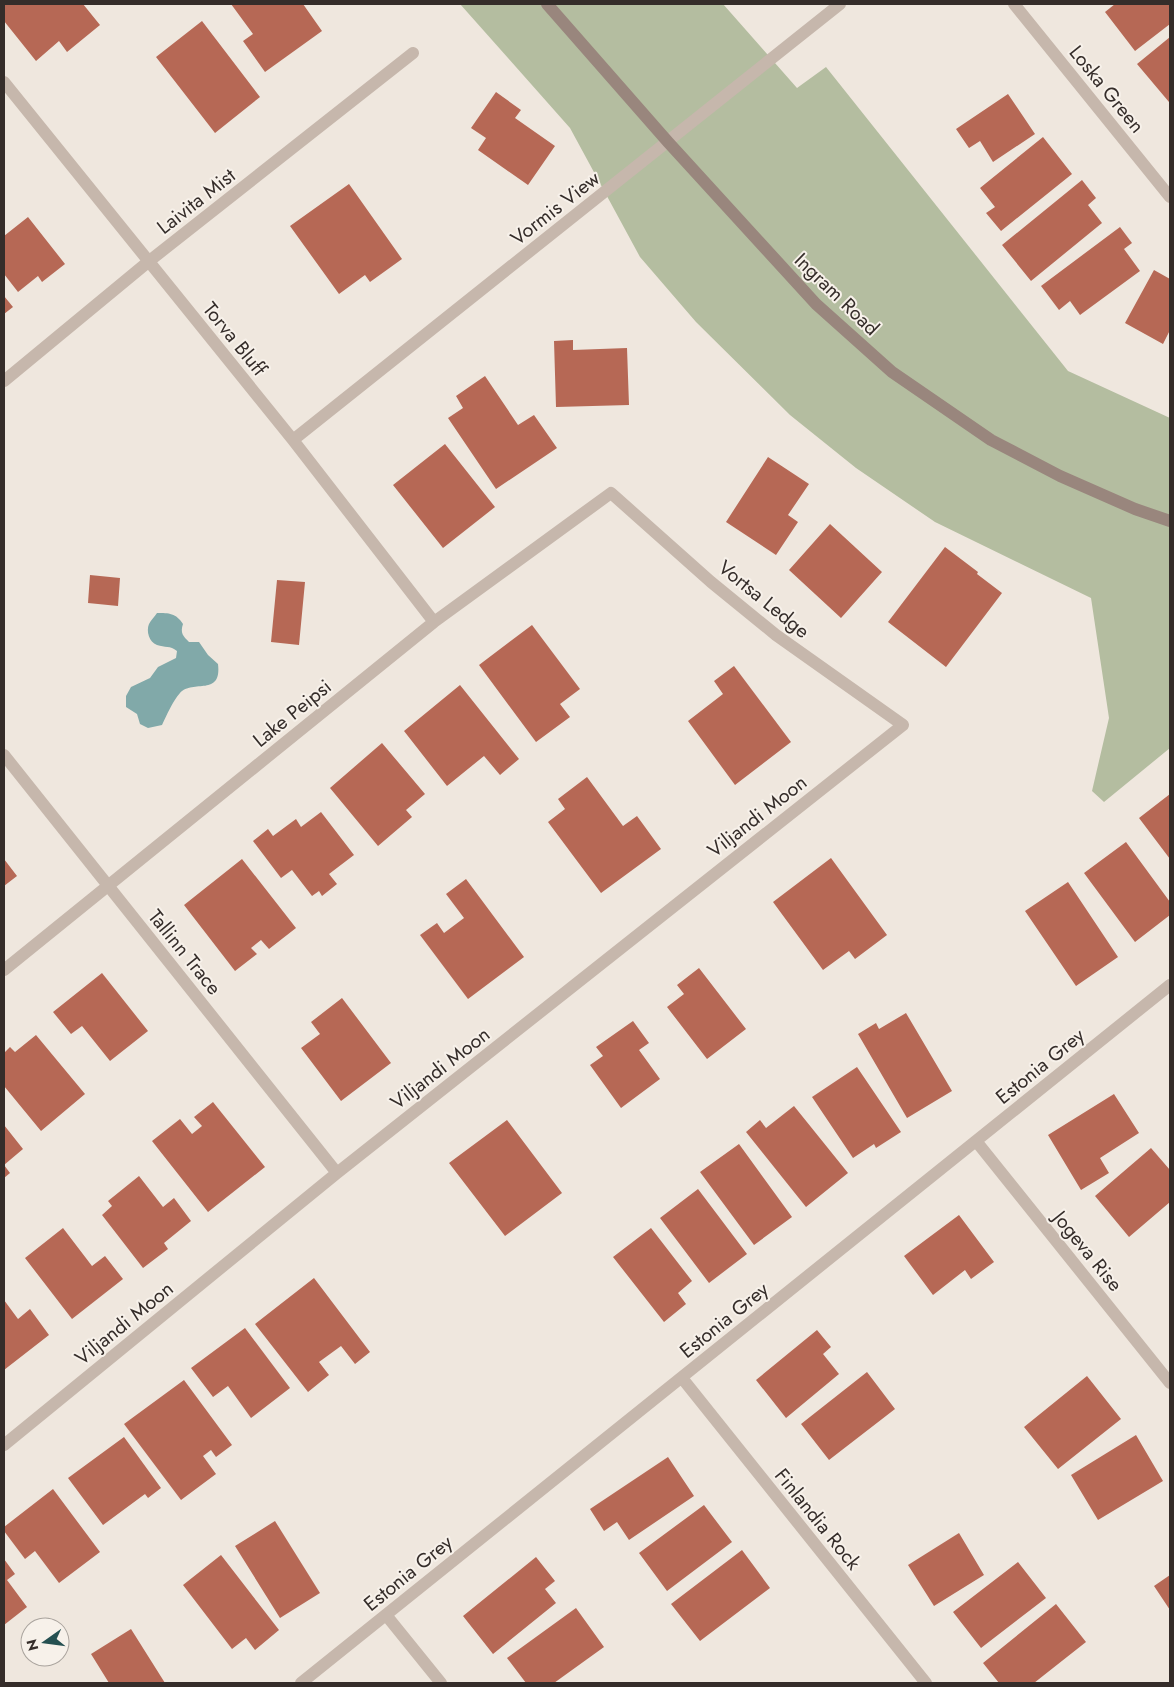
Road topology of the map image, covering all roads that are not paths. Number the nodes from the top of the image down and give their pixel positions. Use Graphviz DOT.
graph roads {
  1 [pos="547,4"];
  2 [pos="840,4"];
  3 [pos="1014,4"];
  4 [pos="413,53"];
  5 [pos="4,82"];
  6 [pos="668,142"];
  7 [pos="1170,198"];
  8 [pos="148,262"];
  9 [pos="4,381"];
  10 [pos="292,440"];
  11 [pos="610,493"];
  12 [pos="1170,521"];
  13 [pos="434,622"];
  14 [pos="903,725"];
  15 [pos="4,755"];
  16 [pos="108,886"];
  17 [pos="4,970"];
  18 [pos="1170,985"];
  19 [pos="976,1142"];
  20 [pos="338,1173"];
  21 [pos="682,1378"];
  22 [pos="1170,1384"];
  23 [pos="4,1445"];
  24 [pos="386,1615"];
  25 [pos="301,1683"];
  26 [pos="441,1683"];
  27 [pos="926,1683"];
  1 -- 6 [label="street, Ingram Road"];
  2 -- 6 [label="street, Vormis View"];
  3 -- 7 [label="street, Loska Green"];
  4 -- 8 [label="street, Laivita Mist"];
  5 -- 8 [label="street, Torva Bluff"];
  6 -- 10 [label="street, Vormis View"];
  6 -- 12 [label="street, Ingram Road"];
  8 -- 9 [label="street, Laivita Mist"];
  8 -- 10 [label="street, Torva Bluff"];
  10 -- 13 [label="street, Torva Bluff"];
  11 -- 13 [label="street, Lake Peipsi"];
  11 -- 14 [label="street, Vortsa Ledge"];
  13 -- 16 [label="street, Lake Peipsi"];
  14 -- 20 [label="street, Viljandi Moon"];
  15 -- 16 [label="street, Tallinn Trace"];
  16 -- 17 [label="street, Lake Peipsi"];
  16 -- 20 [label="street, Tallinn Trace"];
  18 -- 19 [label="street, Estonia Grey"];
  19 -- 21 [label="street, Estonia Grey"];
  19 -- 22 [label="street, Jogeva Rise"];
  20 -- 23 [label="street, Viljandi Moon"];
  21 -- 24 [label="street, Estonia Grey"];
  21 -- 27 [label="street, Finlandia Rock"];
  24 -- 25 [label="street, Estonia Grey"];
  24 -- 26 [label="street"];
}
